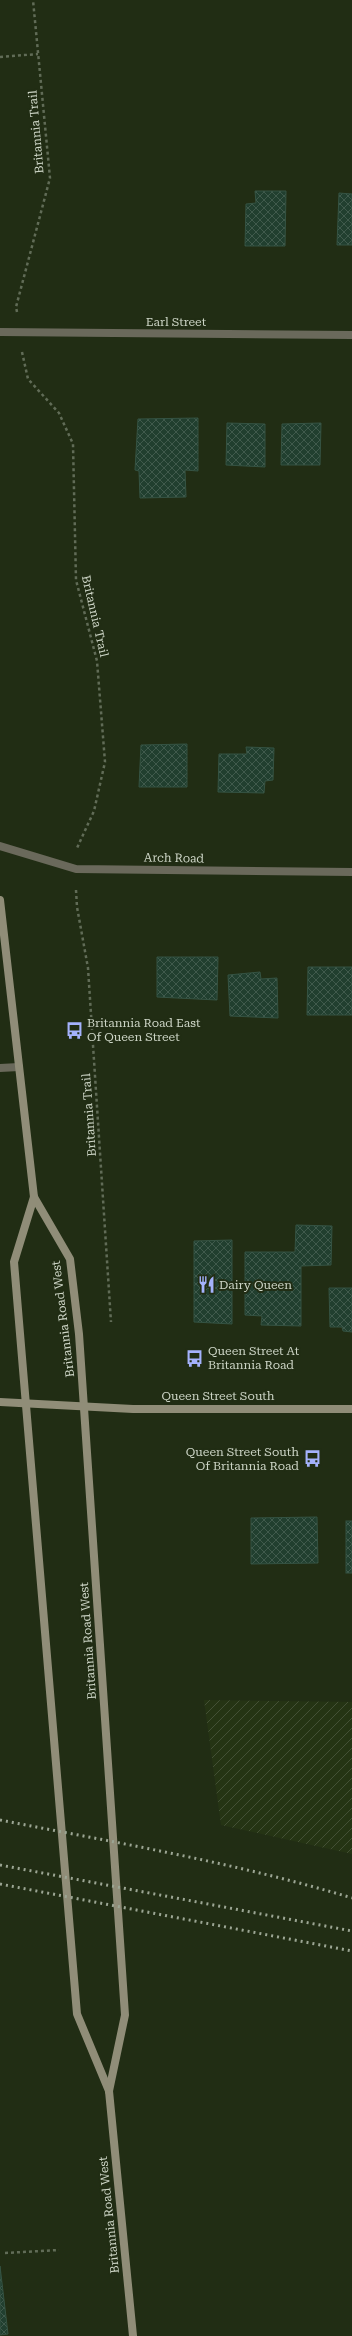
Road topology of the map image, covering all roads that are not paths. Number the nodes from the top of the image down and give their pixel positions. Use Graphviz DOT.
graph roads {
  1 [pos="0,332"];
  2 [pos="352,335"];
  3 [pos="0,846"];
  4 [pos="352,872"];
  5 [pos="0,900"];
  6 [pos="19,1067"];
  7 [pos="0,1068"];
  8 [pos="34,1198"];
  9 [pos="0,1402"];
  10 [pos="28,1404"];
  11 [pos="84,1406"];
  12 [pos="352,1410"];
  13 [pos="108,2092"];
  14 [pos="133,2336"];
  1 -- 2 [label="street, Earl Street"];
  3 -- 4 [label="street, Arch Road"];
  5 -- 6 [label="main road, Britannia Road West"];
  6 -- 7 [label="street"];
  6 -- 8 [label="main road, Britannia Road West"];
  8 -- 10 [label="main road, Britannia Road West"];
  8 -- 11 [label="main road, Britannia Road West"];
  9 -- 10 [label="main road, Queen Street South"];
  10 -- 11 [label="main road, Queen Street South"];
  10 -- 13 [label="main road, Britannia Road West"];
  11 -- 12 [label="main road, Queen Street South"];
  11 -- 13 [label="main road, Britannia Road West"];
  13 -- 14 [label="main road, Britannia Road West"];
}
